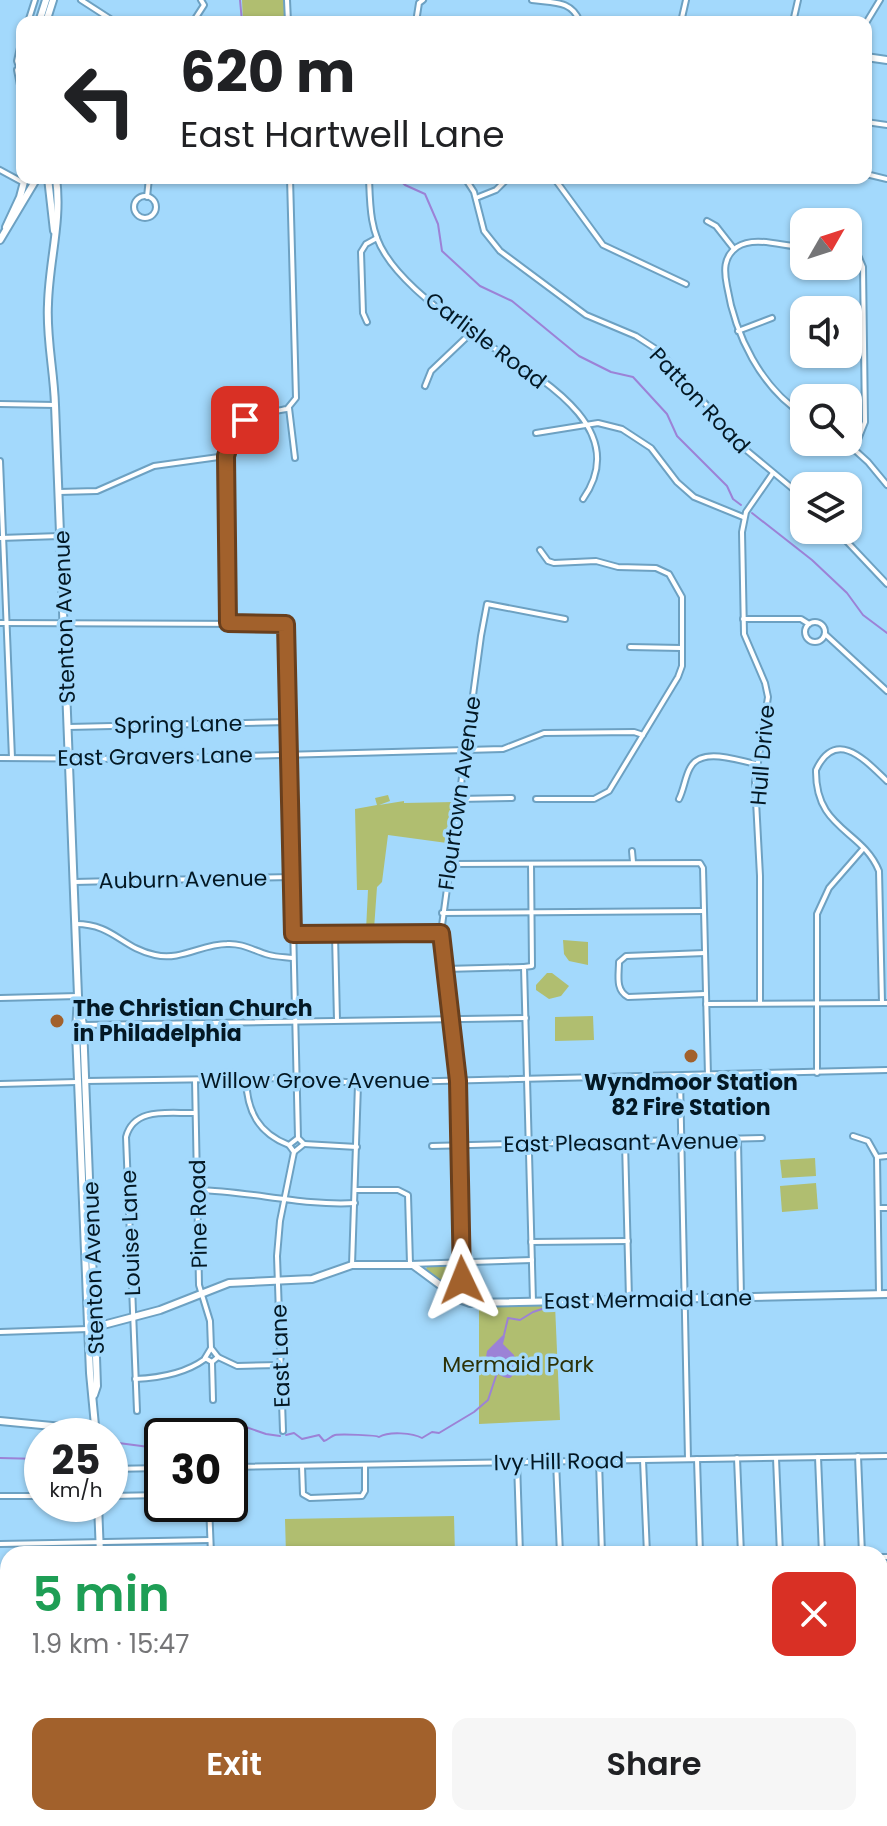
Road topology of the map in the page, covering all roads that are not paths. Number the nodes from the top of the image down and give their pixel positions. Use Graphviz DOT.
graph roads {
  1 [pos="81,0"];
  2 [pos="532,0"];
  3 [pos="106,16"];
  4 [pos="577,16"];
  5 [pos="23,184"];
  6 [pos="33,184"];
  7 [pos="49,184"];
  8 [pos="56,184"];
  9 [pos="148,184"];
  10 [pos="290,184"];
  11 [pos="369,184"];
  12 [pos="468,184"];
  13 [pos="502,184"];
  14 [pos="559,184"];
  15 [pos="147,197"];
  16 [pos="476,198"];
  17 [pos="707,221"];
  18 [pos="377,238"];
  19 [pos="54,239"];
  20 [pos="0,240"];
  21 [pos="790,246"];
  22 [pos="734,249"];
  23 [pos="862,265"];
  24 [pos="686,284"];
  25 [pos="772,318"];
  26 [pos="367,322"];
  27 [pos="738,331"];
  28 [pos="471,333"];
  29 [pos="425,386"];
  30 [pos="790,403"];
  31 [pos="0,404"];
  32 [pos="55,405"];
  33 [pos="289,408"];
  34 [pos="588,425"];
  35 [pos="536,433"];
  36 [pos="862,434"];
  37 [pos="862,455"];
  38 [pos="226,456"];
  39 [pos="295,458"];
  40 [pos="0,461"];
  41 [pos="773,473"];
  42 [pos="887,485"];
  43 [pos="790,487"];
  44 [pos="59,492"];
  45 [pos="583,499"];
  46 [pos="743,517"];
  47 [pos="60,536"];
  48 [pos="2,538"];
  49 [pos="849,544"];
  50 [pos="540,550"];
  51 [pos="887,584"];
  52 [pos="565,619"];
  53 [pos="743,619"];
  54 [pos="3,623"];
  55 [pos="64,623"];
  56 [pos="228,623"];
  57 [pos="809,624"];
  58 [pos="825,634"];
  59 [pos="630,647"];
  60 [pos="681,648"];
  61 [pos="887,691"];
  62 [pos="288,722"];
  63 [pos="68,727"];
  64 [pos="643,735"];
  65 [pos="466,750"];
  66 [pos="290,754"];
  67 [pos="0,758"];
  68 [pos="12,758"];
  69 [pos="69,758"];
  70 [pos="757,764"];
  71 [pos="887,781"];
  72 [pos="512,798"];
  73 [pos="458,799"];
  74 [pos="536,799"];
  75 [pos="679,799"];
  76 [pos="863,849"];
  77 [pos="632,851"];
  78 [pos="633,862"];
  79 [pos="449,864"];
  80 [pos="531,864"];
  81 [pos="292,877"];
  82 [pos="74,882"];
  83 [pos="704,911"];
  84 [pos="442,913"];
  85 [pos="531,913"];
  86 [pos="76,924"];
  87 [pos="441,933"];
  88 [pos="293,934"];
  89 [pos="335,934"];
  90 [pos="705,953"];
  91 [pos="294,958"];
  92 [pos="524,967"];
  93 [pos="445,969"];
  94 [pos="705,994"];
  95 [pos="78,996"];
  96 [pos="0,998"];
  97 [pos="760,1003"];
  98 [pos="816,1003"];
  99 [pos="884,1003"];
  100 [pos="706,1004"];
  101 [pos="526,1018"];
  102 [pos="337,1020"];
  103 [pos="451,1020"];
  104 [pos="296,1022"];
  105 [pos="80,1025"];
  106 [pos="887,1070"];
  107 [pos="817,1073"];
  108 [pos="708,1076"];
  109 [pos="680,1077"];
  110 [pos="297,1078"];
  111 [pos="246,1079"];
  112 [pos="195,1080"];
  113 [pos="528,1080"];
  114 [pos="458,1081"];
  115 [pos="82,1082"];
  116 [pos="358,1083"];
  117 [pos="0,1084"];
  118 [pos="195,1113"];
  119 [pos="853,1136"];
  120 [pos="298,1138"];
  121 [pos="762,1138"];
  122 [pos="681,1139"];
  123 [pos="738,1139"];
  124 [pos="625,1141"];
  125 [pos="529,1143"];
  126 [pos="304,1144"];
  127 [pos="289,1145"];
  128 [pos="432,1146"];
  129 [pos="460,1146"];
  130 [pos="357,1147"];
  131 [pos="294,1152"];
  132 [pos="887,1156"];
  133 [pos="877,1157"];
  134 [pos="197,1190"];
  135 [pos="356,1190"];
  136 [pos="284,1198"];
  137 [pos="355,1203"];
  138 [pos="878,1208"];
  139 [pos="887,1208"];
  140 [pos="628,1241"];
  141 [pos="531,1242"];
  142 [pos="532,1260"];
  143 [pos="461,1263"];
  144 [pos="410,1264"];
  145 [pos="352,1265"];
  146 [pos="278,1280"];
  147 [pos="201,1294"];
  148 [pos="883,1294"];
  149 [pos="741,1297"];
  150 [pos="685,1298"];
  151 [pos="629,1299"];
  152 [pos="462,1301"];
  153 [pos="533,1302"];
  154 [pos="133,1318"];
  155 [pos="92,1329"];
  156 [pos="0,1332"];
  157 [pos="211,1348"];
  158 [pos="218,1357"];
  159 [pos="205,1358"];
  160 [pos="212,1362"];
  161 [pos="280,1365"];
  162 [pos="135,1379"];
  163 [pos="213,1400"];
  164 [pos="95,1411"];
  165 [pos="137,1411"];
  166 [pos="91,1418"];
  167 [pos="95,1418"];
  168 [pos="0,1421"];
  169 [pos="24,1423"];
  170 [pos="283,1431"];
  171 [pos="858,1456"];
  172 [pos="887,1456"];
  173 [pos="818,1457"];
  174 [pos="737,1458"];
  175 [pos="776,1458"];
  176 [pos="688,1459"];
  177 [pos="697,1459"];
  178 [pos="643,1460"];
  179 [pos="556,1461"];
  180 [pos="599,1461"];
  181 [pos="517,1462"];
  182 [pos="365,1465"];
  183 [pos="302,1466"];
  184 [pos="248,1467"];
  185 [pos="0,1496"];
  186 [pos="24,1496"];
  187 [pos="99,1522"];
  188 [pos="210,1522"];
  189 [pos="210,1540"];
  190 [pos="100,1542"];
  191 [pos="0,1544"];
  192 [pos="100,1546"];
  193 [pos="210,1546"];
  194 [pos="520,1546"];
  195 [pos="560,1546"];
  196 [pos="602,1546"];
  197 [pos="647,1546"];
  198 [pos="700,1546"];
  199 [pos="741,1546"];
  200 [pos="780,1546"];
  201 [pos="822,1546"];
  202 [pos="862,1546"];
  1 -- 3 [label="street"];
  2 -- 4 [label="street"];
  5 -- 20 [label="main road"];
  6 -- 20 [label="main road"];
  7 -- 19 [label="main road, Stenton Avenue"];
  8 -- 19 [label="main road, Stenton Avenue"];
  9 -- 15 [label="street"];
  10 -- 33 [label="street"];
  11 -- 18 [label="street, Carlisle Road"];
  12 -- 16 [label="street, Patton Road"];
  13 -- 16 [label="street"];
  14 -- 24 [label="street"];
  15 -- 15 [label="street"];
  16 -- 41 [label="street, Patton Road"];
  17 -- 22 [label="street"];
  18 -- 26 [label="street"];
  18 -- 28 [label="street, Carlisle Road"];
  19 -- 32 [label="main road, Stenton Avenue"];
  21 -- 22 [label="street"];
  22 -- 27 [label="street"];
  23 -- 36 [label="street"];
  25 -- 27 [label="street"];
  27 -- 30 [label="street"];
  28 -- 29 [label="street"];
  28 -- 34 [label="street, Carlisle Road"];
  31 -- 32 [label="street"];
  32 -- 44 [label="main road, Stenton Avenue"];
  33 -- 38 [label="street"];
  33 -- 39 [label="street"];
  34 -- 35 [label="street"];
  34 -- 45 [label="street, Carlisle Road"];
  34 -- 46 [label="street"];
  37 -- 42 [label="street"];
  38 -- 44 [label="street"];
  38 -- 56 [label="street"];
  40 -- 48 [label="street"];
  41 -- 43 [label="street, Patton Road"];
  41 -- 46 [label="street"];
  44 -- 47 [label="main road, Stenton Avenue"];
  46 -- 53 [label="street, Hull Drive"];
  47 -- 48 [label="street"];
  47 -- 55 [label="main road, Stenton Avenue"];
  48 -- 54 [label="street"];
  49 -- 51 [label="street"];
  50 -- 60 [label="street"];
  52 -- 65 [label="street, Flourtown Avenue"];
  53 -- 57 [label="street"];
  53 -- 70 [label="street, Hull Drive"];
  54 -- 55 [label="street"];
  54 -- 68 [label="street"];
  55 -- 56 [label="street"];
  55 -- 63 [label="main road, Stenton Avenue"];
  56 -- 62 [label="street"];
  57 -- 58 [label="street"];
  57 -- 58 [label="street"];
  58 -- 61 [label="street"];
  59 -- 60 [label="street"];
  60 -- 64 [label="street"];
  62 -- 63 [label="street, Spring Lane"];
  62 -- 66 [label="street"];
  63 -- 69 [label="main road, Stenton Avenue"];
  64 -- 65 [label="street, East Gravers Lane"];
  64 -- 74 [label="street"];
  65 -- 66 [label="street, East Gravers Lane"];
  65 -- 73 [label="street, Flourtown Avenue"];
  66 -- 69 [label="street, East Gravers Lane"];
  66 -- 81 [label="street"];
  67 -- 68 [label="street, East Gravers Lane"];
  68 -- 69 [label="street, East Gravers Lane"];
  69 -- 82 [label="main road, Stenton Avenue"];
  70 -- 75 [label="street"];
  70 -- 97 [label="street, Hull Drive"];
  71 -- 76 [label="street"];
  72 -- 73 [label="street"];
  73 -- 79 [label="street, Flourtown Avenue"];
  76 -- 98 [label="street"];
  76 -- 99 [label="street"];
  77 -- 78 [label="street"];
  78 -- 80 [label="street"];
  78 -- 83 [label="street"];
  79 -- 80 [label="street"];
  79 -- 84 [label="street, Flourtown Avenue"];
  80 -- 85 [label="street"];
  81 -- 82 [label="street, Auburn Avenue"];
  81 -- 88 [label="street"];
  82 -- 86 [label="main road, Stenton Avenue"];
  83 -- 85 [label="street"];
  83 -- 90 [label="street"];
  84 -- 85 [label="street"];
  84 -- 87 [label="street, Flourtown Avenue"];
  85 -- 92 [label="street"];
  86 -- 91 [label="street"];
  86 -- 95 [label="main road, Stenton Avenue"];
  87 -- 89 [label="street"];
  87 -- 93 [label="street, Flourtown Avenue"];
  88 -- 89 [label="street"];
  88 -- 91 [label="street"];
  89 -- 102 [label="street"];
  90 -- 94 [label="street"];
  90 -- 94 [label="street"];
  91 -- 104 [label="street"];
  92 -- 93 [label="street"];
  92 -- 101 [label="street"];
  93 -- 103 [label="street, Flourtown Avenue"];
  94 -- 100 [label="street"];
  95 -- 96 [label="street"];
  95 -- 105 [label="main road, Stenton Avenue"];
  97 -- 98 [label="street"];
  97 -- 100 [label="street"];
  98 -- 99 [label="street"];
  98 -- 107 [label="street"];
  100 -- 108 [label="street"];
  101 -- 103 [label="street"];
  101 -- 113 [label="street"];
  102 -- 103 [label="street"];
  102 -- 104 [label="street"];
  103 -- 114 [label="street, Flourtown Avenue"];
  104 -- 105 [label="street"];
  104 -- 110 [label="street"];
  105 -- 115 [label="main road, Stenton Avenue"];
  106 -- 107 [label="street, Willow Grove Avenue"];
  107 -- 108 [label="street, Willow Grove Avenue"];
  108 -- 109 [label="street, Willow Grove Avenue"];
  109 -- 113 [label="street, Willow Grove Avenue"];
  109 -- 122 [label="street"];
  110 -- 111 [label="street, Willow Grove Avenue"];
  110 -- 116 [label="street, Willow Grove Avenue"];
  110 -- 120 [label="street"];
  111 -- 112 [label="street, Willow Grove Avenue"];
  111 -- 127 [label="street"];
  112 -- 115 [label="street, Willow Grove Avenue"];
  112 -- 118 [label="street, Pine Road"];
  113 -- 114 [label="street, Willow Grove Avenue"];
  113 -- 125 [label="street"];
  114 -- 116 [label="street, Willow Grove Avenue"];
  114 -- 129 [label="street, Flourtown Avenue"];
  115 -- 117 [label="street, Willow Grove Avenue"];
  115 -- 155 [label="main road, Stenton Avenue"];
  116 -- 130 [label="street"];
  118 -- 134 [label="street, Pine Road"];
  118 -- 154 [label="street, Louise Lane"];
  119 -- 133 [label="street"];
  120 -- 126 [label="street"];
  120 -- 127 [label="street"];
  121 -- 123 [label="street, East Pleasant Avenue"];
  122 -- 123 [label="street, East Pleasant Avenue"];
  122 -- 124 [label="street, East Pleasant Avenue"];
  122 -- 150 [label="street"];
  123 -- 149 [label="street"];
  124 -- 125 [label="street, East Pleasant Avenue"];
  124 -- 140 [label="street"];
  125 -- 129 [label="street, East Pleasant Avenue"];
  125 -- 141 [label="street"];
  126 -- 130 [label="street"];
  126 -- 131 [label="street"];
  127 -- 131 [label="street"];
  128 -- 129 [label="street, East Pleasant Avenue"];
  129 -- 143 [label="street, Flourtown Avenue"];
  130 -- 135 [label="street"];
  131 -- 136 [label="street, East Lane"];
  132 -- 133 [label="street"];
  133 -- 138 [label="street"];
  134 -- 136 [label="street"];
  134 -- 147 [label="street, Pine Road"];
  135 -- 137 [label="street"];
  135 -- 144 [label="street"];
  136 -- 137 [label="street"];
  136 -- 146 [label="street, East Lane"];
  137 -- 145 [label="street"];
  138 -- 139 [label="street"];
  138 -- 148 [label="street"];
  140 -- 141 [label="street"];
  140 -- 151 [label="street"];
  141 -- 142 [label="street"];
  142 -- 143 [label="street"];
  142 -- 153 [label="street"];
  143 -- 144 [label="street"];
  143 -- 152 [label="street, Flourtown Avenue"];
  144 -- 145 [label="main road"];
  144 -- 152 [label="main road"];
  145 -- 146 [label="main road"];
  146 -- 147 [label="main road"];
  146 -- 161 [label="street, East Lane"];
  147 -- 154 [label="main road"];
  147 -- 157 [label="street, Pine Road"];
  148 -- 149 [label="main road, East Mermaid Lane"];
  149 -- 150 [label="main road, East Mermaid Lane"];
  150 -- 151 [label="main road, East Mermaid Lane"];
  150 -- 176 [label="street"];
  151 -- 153 [label="main road, East Mermaid Lane"];
  152 -- 153 [label="main road, East Mermaid Lane"];
  154 -- 155 [label="main road"];
  154 -- 162 [label="street, Louise Lane"];
  155 -- 156 [label="street"];
  155 -- 164 [label="main road, Stenton Avenue"];
  157 -- 158 [label="street"];
  157 -- 159 [label="street"];
  158 -- 160 [label="street"];
  158 -- 161 [label="street"];
  159 -- 160 [label="street"];
  159 -- 162 [label="street"];
  160 -- 163 [label="street"];
  161 -- 170 [label="street, East Lane"];
  162 -- 165 [label="street, Louise Lane"];
  164 -- 166 [label="main road"];
  164 -- 167 [label="main road, Stenton Avenue"];
  168 -- 169 [label="main road"];
  171 -- 172 [label="street, Ivy Hill Road"];
  171 -- 173 [label="street, Ivy Hill Road"];
  171 -- 202 [label="street"];
  173 -- 175 [label="street, Ivy Hill Road"];
  173 -- 201 [label="street"];
  174 -- 175 [label="street, Ivy Hill Road"];
  174 -- 177 [label="street, Ivy Hill Road"];
  174 -- 199 [label="street"];
  175 -- 200 [label="street"];
  176 -- 177 [label="street, Ivy Hill Road"];
  176 -- 178 [label="street, Ivy Hill Road"];
  177 -- 198 [label="street"];
  178 -- 180 [label="street, Ivy Hill Road"];
  178 -- 197 [label="street"];
  179 -- 180 [label="street, Ivy Hill Road"];
  179 -- 181 [label="street, Ivy Hill Road"];
  179 -- 195 [label="street"];
  180 -- 196 [label="street"];
  181 -- 182 [label="street, Ivy Hill Road"];
  181 -- 194 [label="street"];
  182 -- 183 [label="street, Ivy Hill Road"];
  182 -- 183 [label="street"];
  183 -- 184 [label="street, Ivy Hill Road"];
  185 -- 186 [label="street"];
  187 -- 190 [label="main road"];
  188 -- 189 [label="street"];
  189 -- 190 [label="street"];
  189 -- 193 [label="street"];
  190 -- 191 [label="street"];
  190 -- 192 [label="main road"];
}
